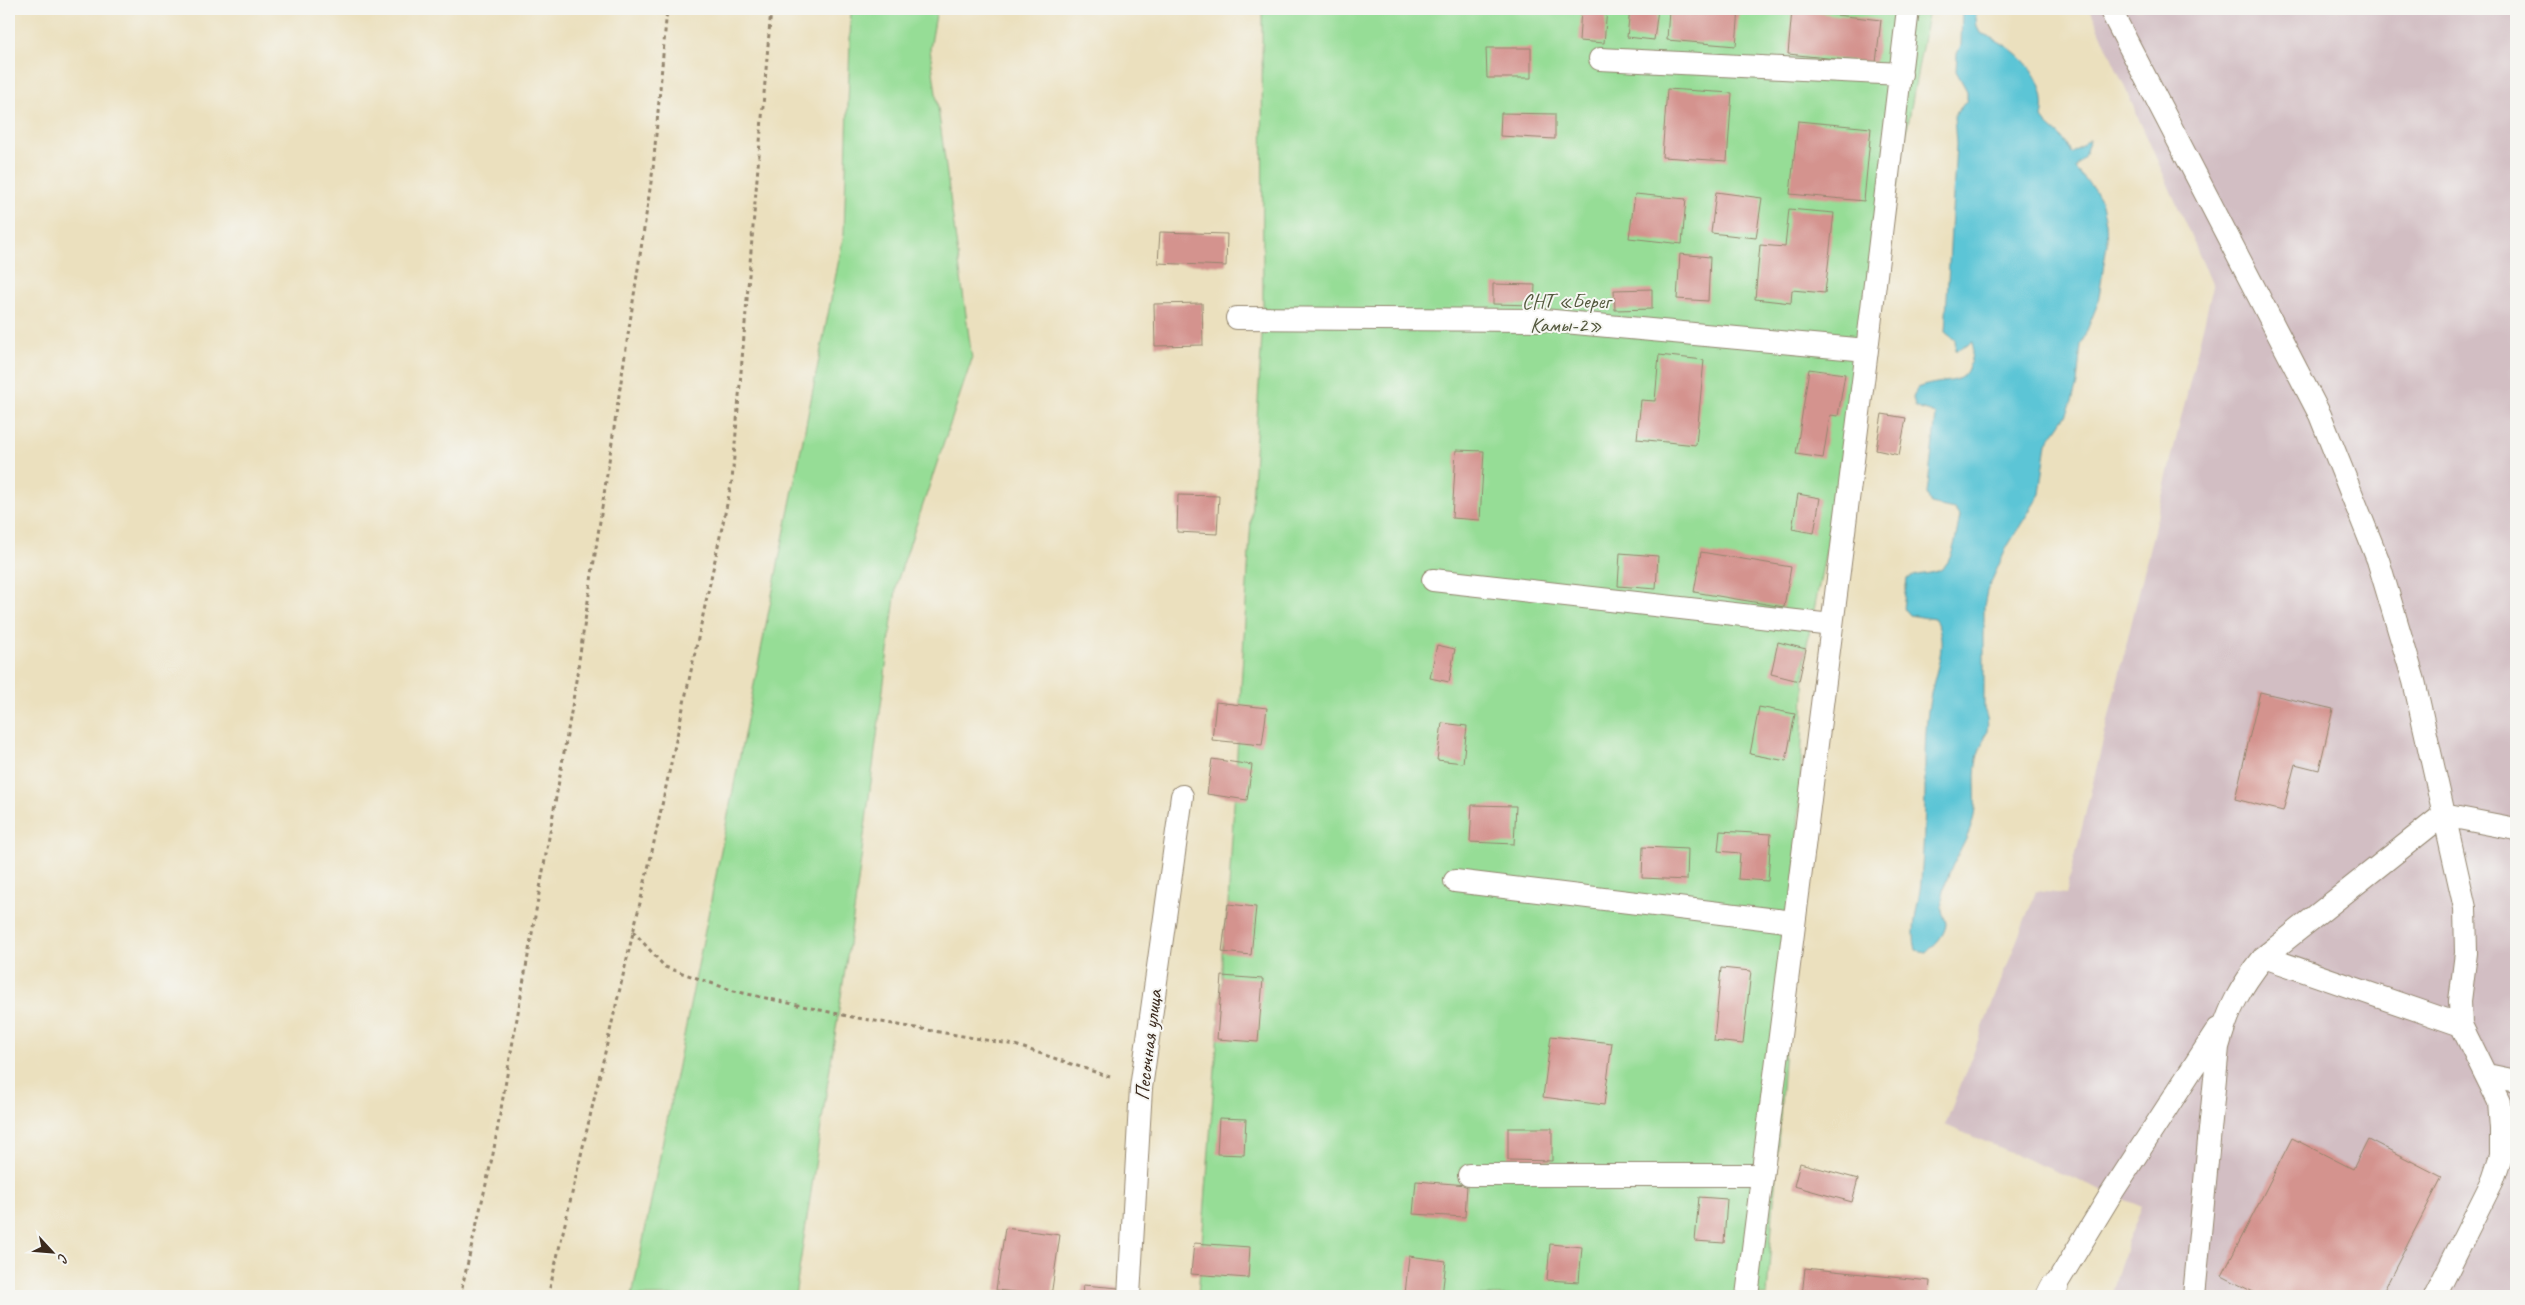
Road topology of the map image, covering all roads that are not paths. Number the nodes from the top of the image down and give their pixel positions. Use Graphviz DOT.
graph roads {
  1 [pos="1908,9"];
  2 [pos="2110,9"];
  3 [pos="1600,59"];
  4 [pos="1901,74"];
  5 [pos="1237,318"];
  6 [pos="1867,350"];
  7 [pos="1433,580"];
  8 [pos="1832,625"];
  9 [pos="1182,796"];
  10 [pos="2444,814"];
  11 [pos="2516,829"];
  12 [pos="1455,881"];
  13 [pos="1794,922"];
  14 [pos="2264,957"];
  15 [pos="2226,1016"];
  16 [pos="2460,1025"];
  17 [pos="2487,1075"];
  18 [pos="2516,1081"];
  19 [pos="1469,1175"];
  20 [pos="1762,1175"];
  21 [pos="2052,1292"];
  22 [pos="1129,1296"];
  23 [pos="1747,1296"];
  24 [pos="2194,1296"];
  25 [pos="2435,1296"];
  1 -- 4 [label="lane"];
  2 -- 10 [label="lane"];
  3 -- 4 [label="lane"];
  4 -- 6 [label="lane"];
  5 -- 6 [label="lane"];
  6 -- 8 [label="lane"];
  7 -- 8 [label="lane"];
  8 -- 13 [label="lane"];
  9 -- 22 [label="lane, Песочная улица"];
  10 -- 11 [label="lane"];
  10 -- 14 [label="lane"];
  10 -- 16 [label="lane"];
  12 -- 13 [label="lane"];
  13 -- 20 [label="lane"];
  14 -- 15 [label="lane"];
  14 -- 16 [label="lane"];
  15 -- 21 [label="lane"];
  15 -- 24 [label="lane"];
  16 -- 17 [label="lane"];
  17 -- 18 [label="lane"];
  17 -- 25 [label="lane"];
  19 -- 20 [label="lane"];
  20 -- 23 [label="lane"];
}
